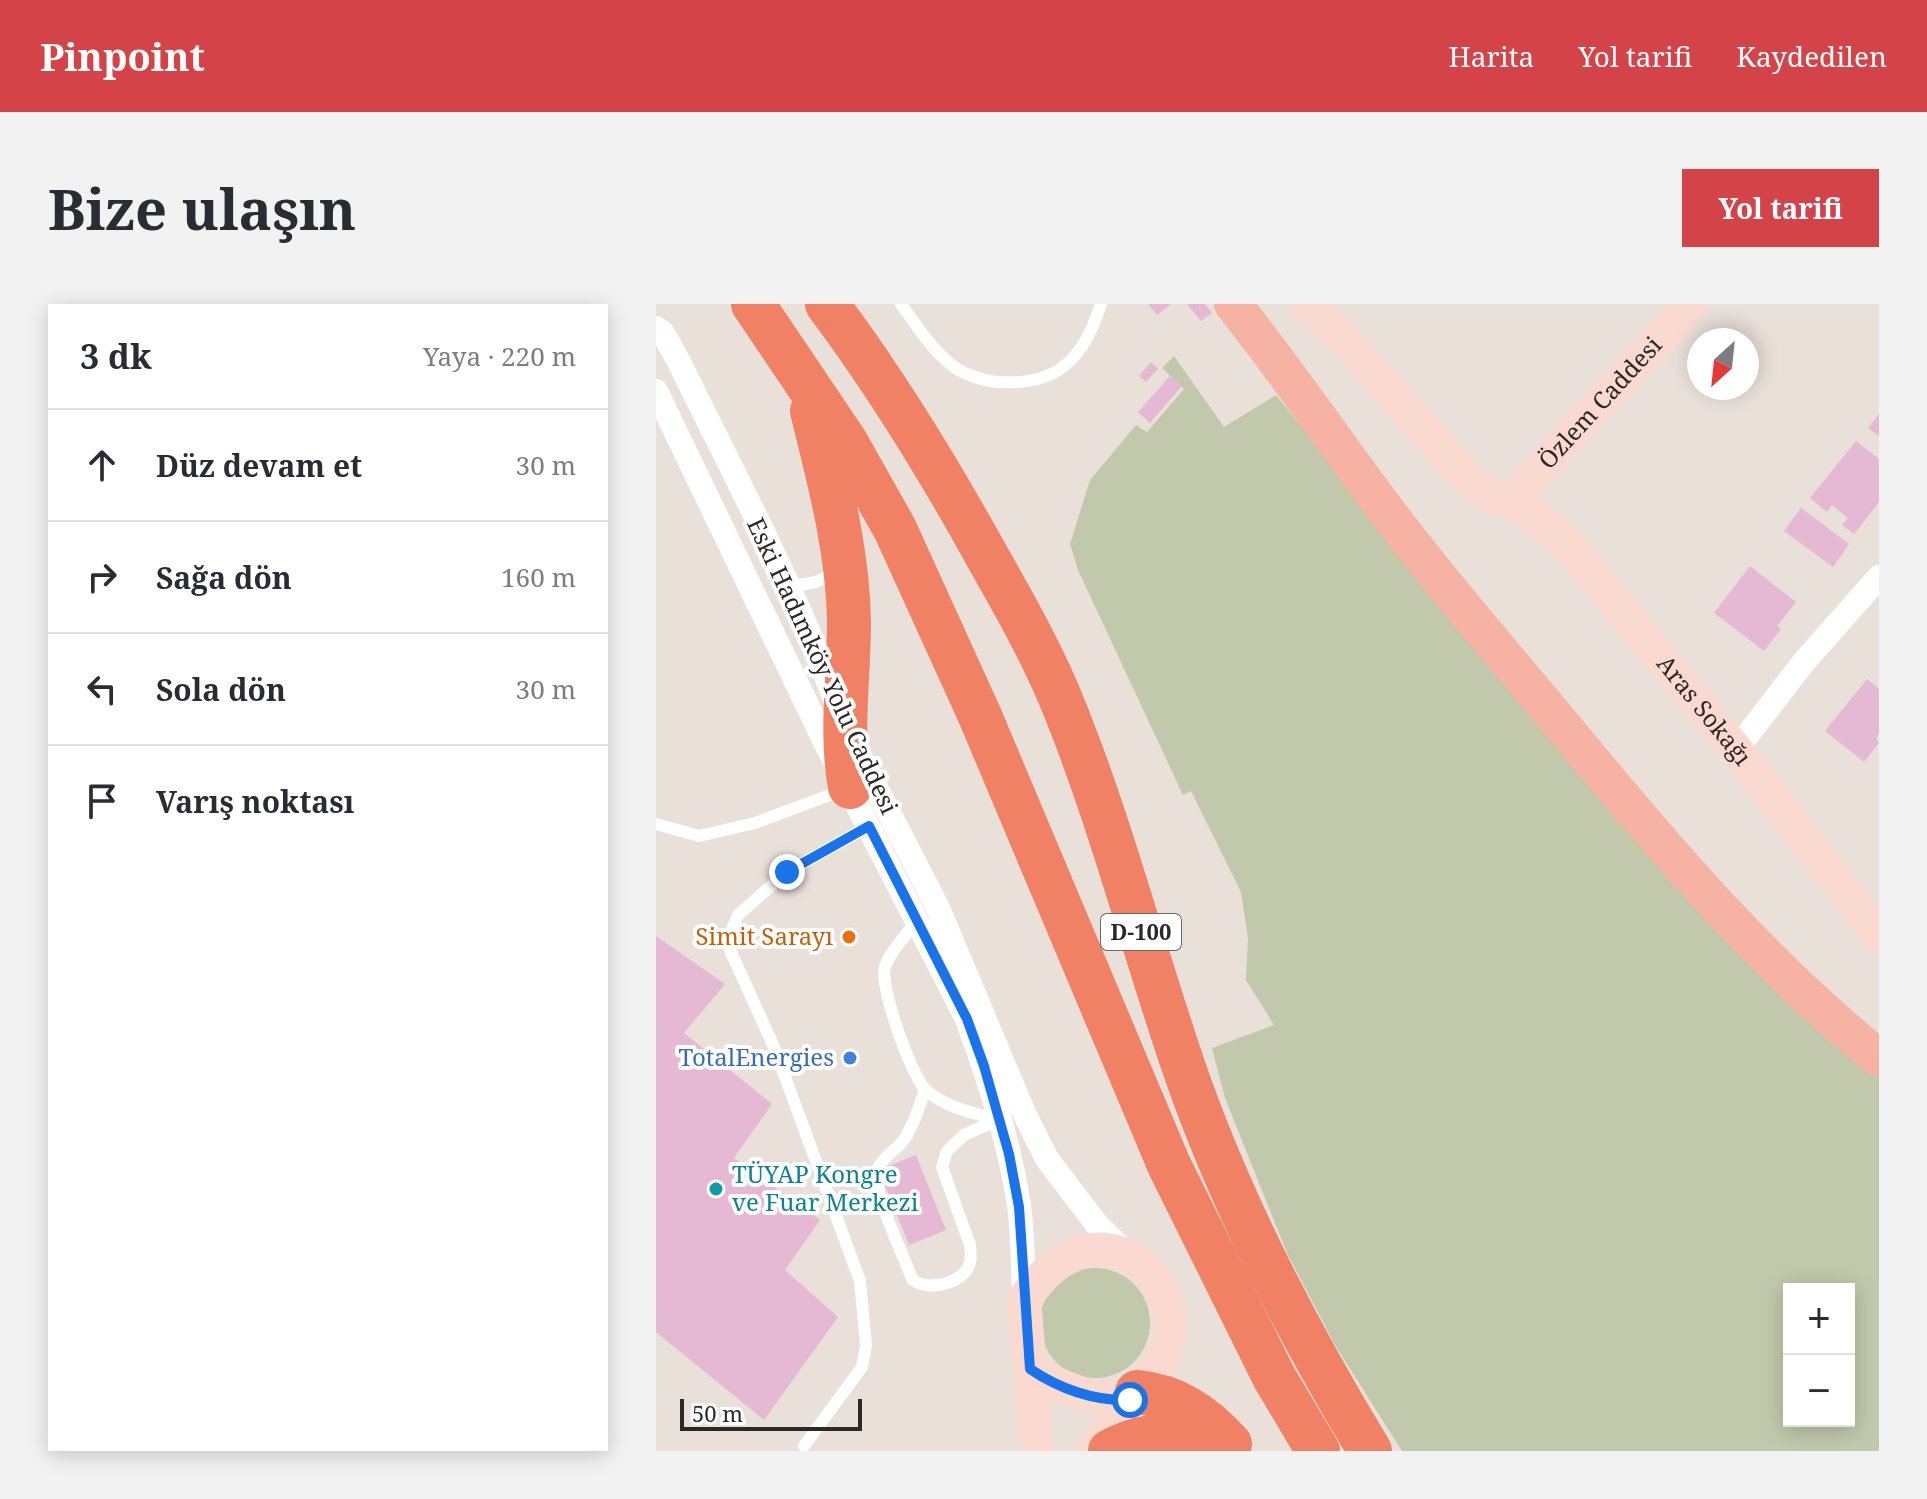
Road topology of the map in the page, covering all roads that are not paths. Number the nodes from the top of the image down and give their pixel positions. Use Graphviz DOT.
graph roads {
  1 [pos="753,304"];
  2 [pos="827,304"];
  3 [pos="861,304"];
  4 [pos="901,304"];
  5 [pos="1101,304"];
  6 [pos="1233,304"];
  7 [pos="1306,304"];
  8 [pos="1327,304"];
  9 [pos="1691,304"];
  10 [pos="656,328"];
  11 [pos="802,373"];
  12 [pos="656,391"];
  13 [pos="1510,502"];
  14 [pos="842,555"];
  15 [pos="1879,577"];
  16 [pos="1001,580"];
  17 [pos="747,584"];
  18 [pos="788,586"];
  19 [pos="845,728"];
  20 [pos="1736,750"];
  21 [pos="850,787"];
  22 [pos="656,824"];
  23 [pos="869,826"];
  24 [pos="928,914"];
  25 [pos="1879,936"];
  26 [pos="1879,1058"];
  27 [pos="925,1090"];
  28 [pos="999,1119"];
  29 [pos="1133,1260"];
  30 [pos="1024,1299"];
  31 [pos="1030,1369"];
  32 [pos="1134,1396"];
  33 [pos="804,1446"];
  34 [pos="1037,1451"];
  35 [pos="1092,1451"];
  36 [pos="1110,1451"];
  37 [pos="1224,1451"];
  38 [pos="1236,1451"];
  39 [pos="1318,1451"];
  40 [pos="1370,1451"];
  1 -- 11 [label="highway, D-100"];
  2 -- 16 [label="highway, D-100"];
  3 -- 16 [label="highway"];
  4 -- 5 [label="lane"];
  6 -- 26 [label="main road"];
  7 -- 13 [label="street, Aras Sokağı"];
  8 -- 13 [label="street, Aras Sokağı"];
  9 -- 13 [label="street, Özlem Caddesi"];
  10 -- 18 [label="street, Eski Hadımköy Yolu Caddesi"];
  11 -- 14 [label="highway"];
  11 -- 39 [label="highway, D-100"];
  12 -- 17 [label="street, Eski Hadımköy Yolu Caddesi"];
  13 -- 20 [label="street, Aras Sokağı"];
  14 -- 18 [label="lane"];
  14 -- 19 [label="highway"];
  15 -- 20 [label="street"];
  16 -- 40 [label="highway, D-100"];
  17 -- 18 [label="street"];
  17 -- 21 [label="street, Eski Hadımköy Yolu Caddesi"];
  18 -- 19 [label="street, Eski Hadımköy Yolu Caddesi"];
  19 -- 21 [label="highway"];
  19 -- 24 [label="street, Eski Hadımköy Yolu Caddesi"];
  20 -- 25 [label="street, Aras Sokağı"];
  21 -- 22 [label="lane"];
  21 -- 23 [label="street, Eski Hadımköy Yolu Caddesi"];
  23 -- 24 [label="street, Eski Hadımköy Yolu Caddesi"];
  23 -- 33 [label="lane"];
  24 -- 27 [label="lane"];
  24 -- 28 [label="street, Eski Hadımköy Yolu Caddesi"];
  24 -- 29 [label="street, Eski Hadımköy Yolu Caddesi"];
  27 -- 28 [label="lane"];
  27 -- 28 [label="lane"];
  28 -- 30 [label="street, Eski Hadımköy Yolu Caddesi"];
  29 -- 30 [label="street"];
  29 -- 32 [label="street, Eski Hadımköy Yolu Caddesi"];
  30 -- 31 [label="street, Eski Hadımköy Yolu Caddesi"];
  31 -- 32 [label="street"];
  31 -- 34 [label="street, Eski Hadımköy Yolu Caddesi"];
  32 -- 35 [label="street, Eski Hadımköy Yolu Caddesi"];
  32 -- 38 [label="highway"];
  36 -- 37 [label="highway"];
}
